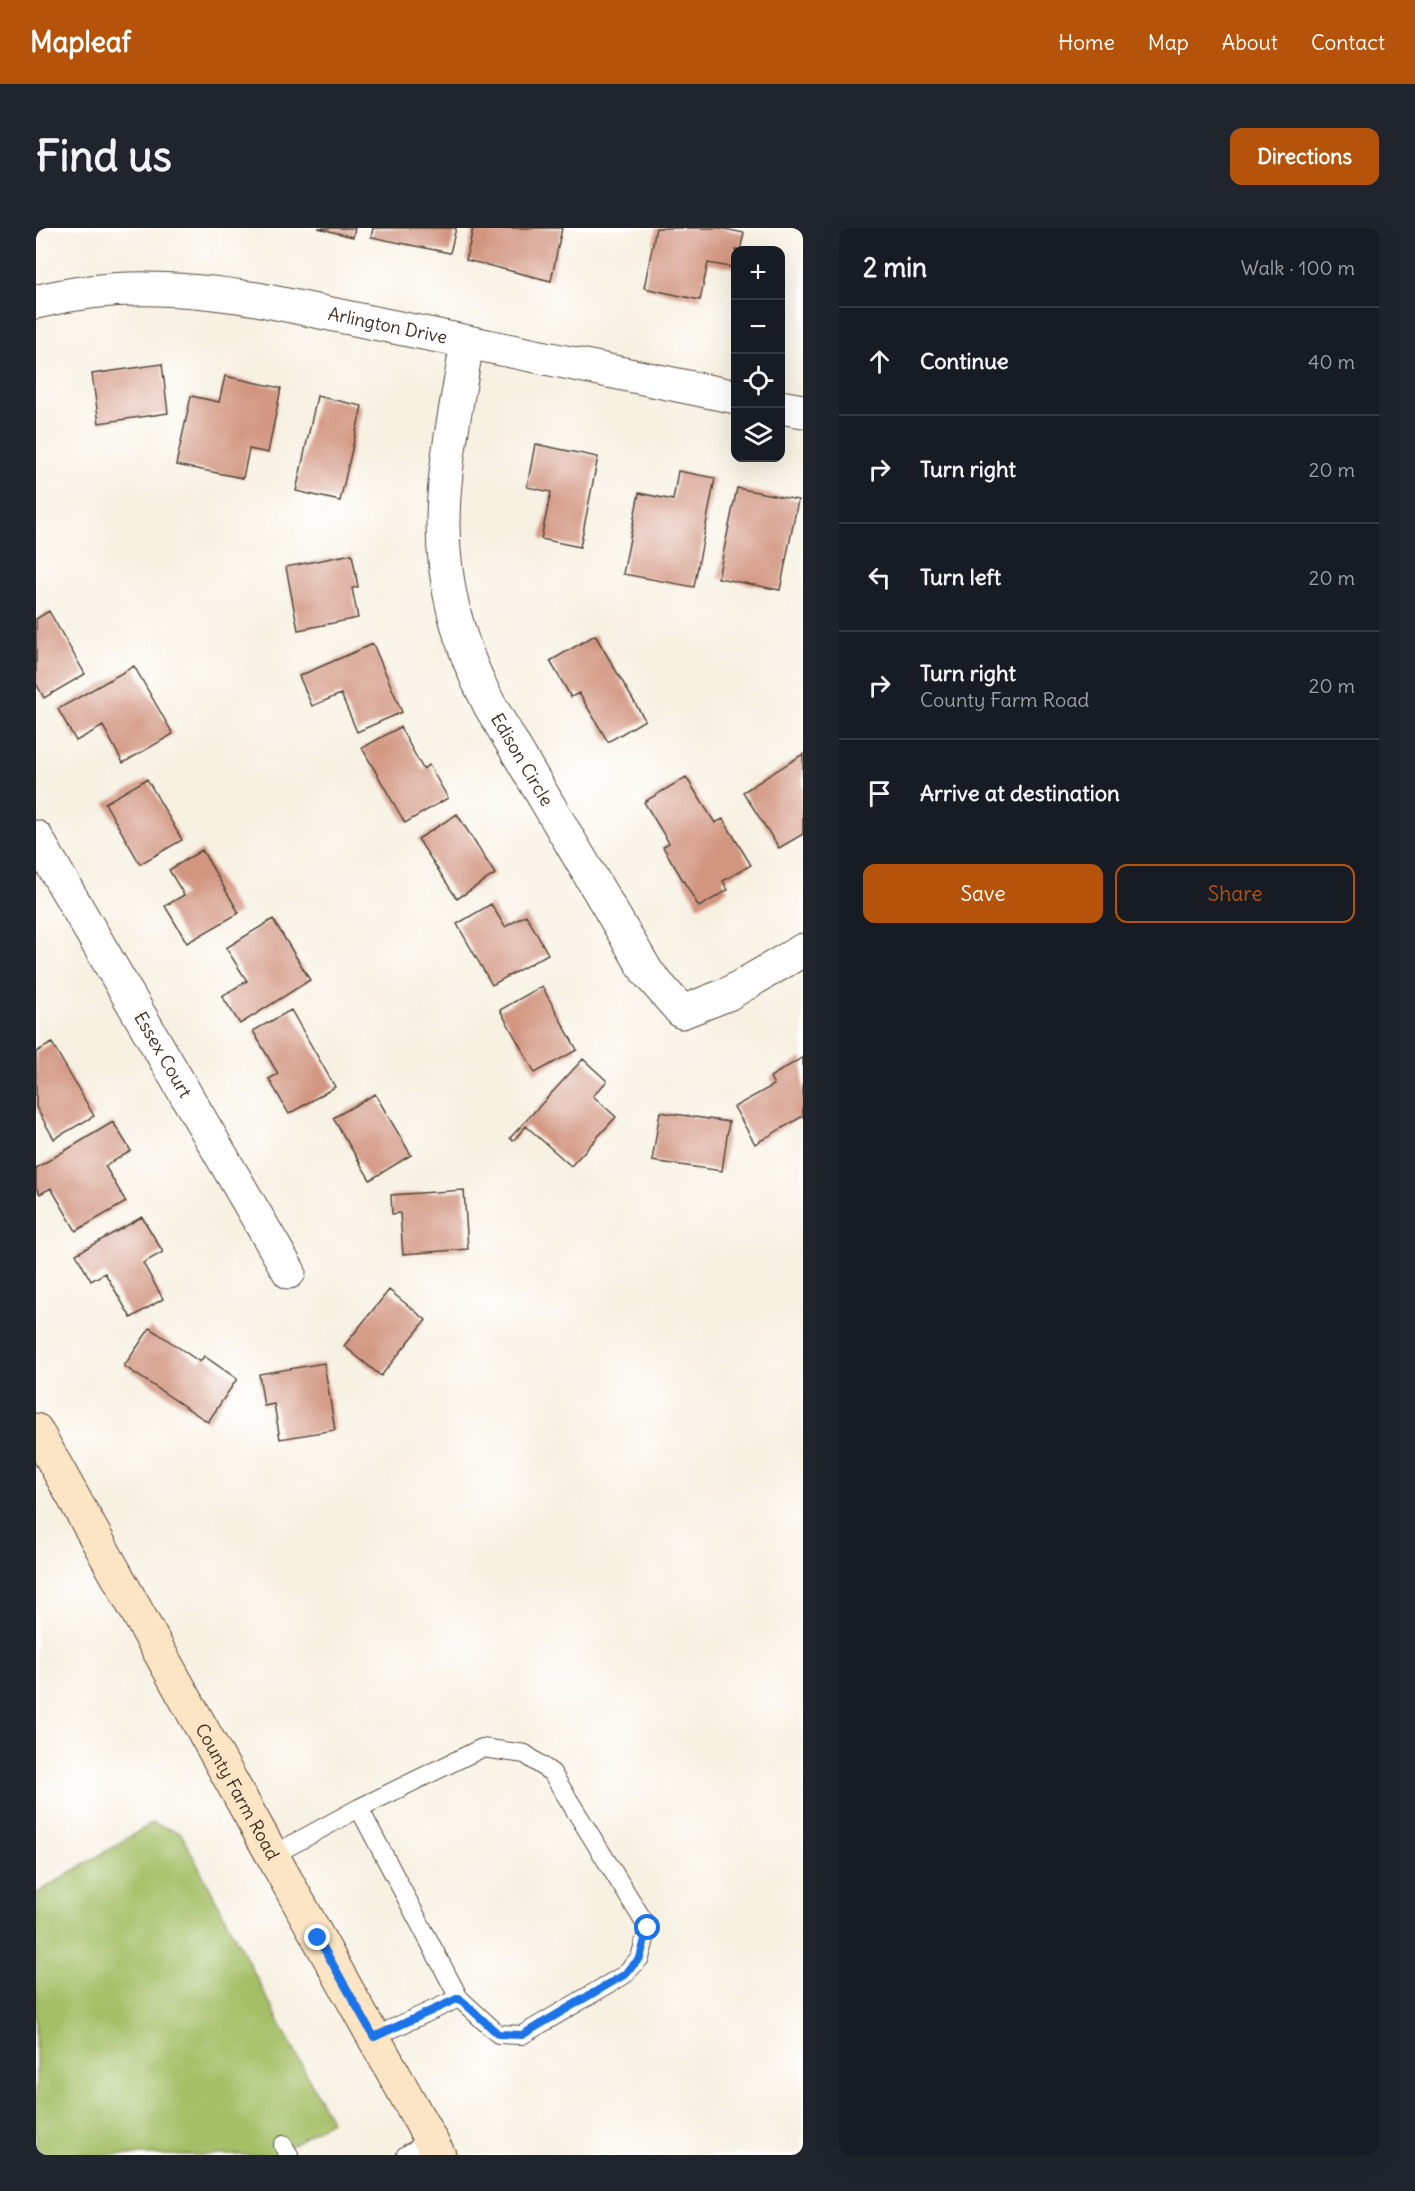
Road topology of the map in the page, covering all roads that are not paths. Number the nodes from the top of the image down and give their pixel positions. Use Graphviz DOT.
graph roads {
  1 [pos="36,302"];
  2 [pos="467,342"];
  3 [pos="731,396"];
  4 [pos="785,408"];
  5 [pos="803,411"];
  6 [pos="36,837"];
  7 [pos="803,950"];
  8 [pos="289,1272"];
  9 [pos="36,1430"];
  10 [pos="359,1808"];
  11 [pos="273,1855"];
  12 [pos="459,1998"];
  13 [pos="374,2037"];
  14 [pos="426,2150"];
  1 -- 2 [label="street, Arlington Drive"];
  2 -- 3 [label="street, Arlington Drive"];
  2 -- 7 [label="street, Edison Circle"];
  4 -- 5 [label="street"];
  6 -- 8 [label="street, Essex Court"];
  9 -- 11 [label="main road, County Farm Road"];
  10 -- 11 [label="lane"];
  10 -- 12 [label="lane"];
  10 -- 12 [label="lane"];
  11 -- 13 [label="main road, County Farm Road"];
  12 -- 13 [label="lane"];
  13 -- 14 [label="main road, County Farm Road"];
}
